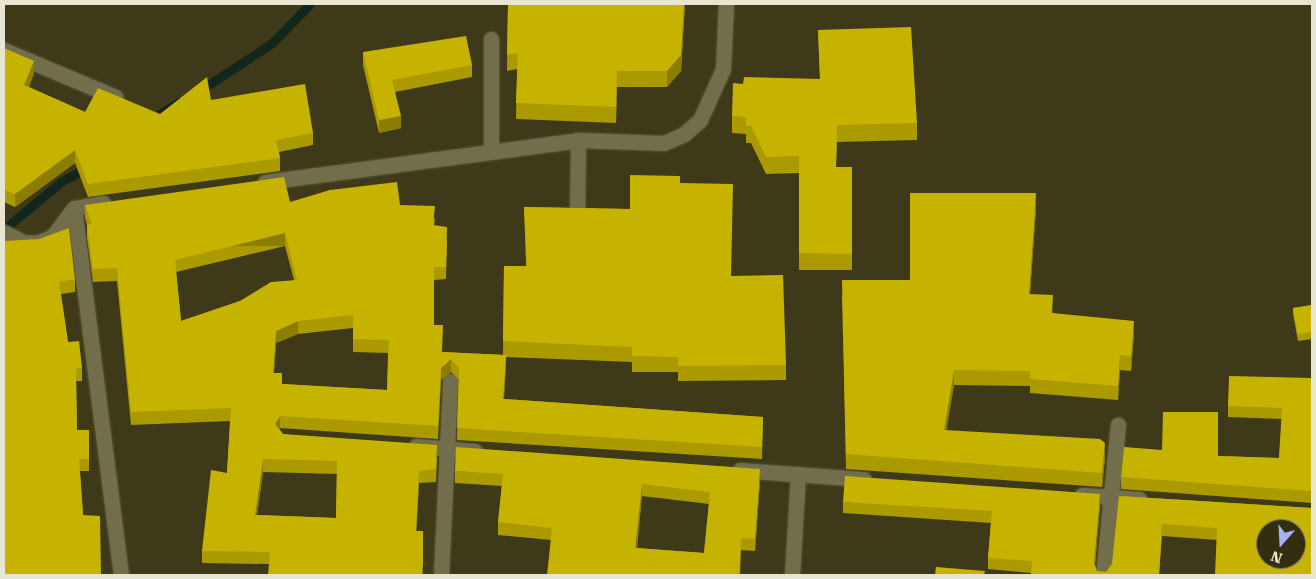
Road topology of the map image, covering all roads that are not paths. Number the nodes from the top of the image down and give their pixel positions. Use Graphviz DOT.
graph roads {
  1 [pos="726,4"];
  2 [pos="491,39"];
  3 [pos="4,50"];
  4 [pos="118,99"];
  5 [pos="578,140"];
  6 [pos="491,151"];
  7 [pos="248,184"];
  8 [pos="123,201"];
  9 [pos="74,208"];
  10 [pos="577,214"];
  11 [pos="4,232"];
  12 [pos="450,381"];
  13 [pos="1118,425"];
  14 [pos="399,445"];
  15 [pos="447,449"];
  16 [pos="496,452"];
  17 [pos="720,468"];
  18 [pos="798,474"];
  19 [pos="886,481"];
  20 [pos="1070,494"];
  21 [pos="1109,497"];
  22 [pos="1157,501"];
  23 [pos="121,575"];
  24 [pos="441,575"];
  25 [pos="792,575"];
  26 [pos="1103,575"];
  1 -- 5 [label="street"];
  2 -- 6 [label="street"];
  3 -- 4 [label="street"];
  5 -- 6 [label="street"];
  5 -- 10 [label="street"];
  6 -- 7 [label="street"];
  8 -- 9 [label="street"];
  9 -- 11 [label="street"];
  9 -- 23 [label="street"];
  12 -- 15 [label="street"];
  13 -- 21 [label="street"];
  14 -- 15 [label="street"];
  15 -- 16 [label="street"];
  15 -- 24 [label="street"];
  17 -- 18 [label="street"];
  18 -- 19 [label="street"];
  18 -- 25 [label="street"];
  20 -- 21 [label="street"];
  21 -- 22 [label="street"];
  21 -- 26 [label="street"];
}
